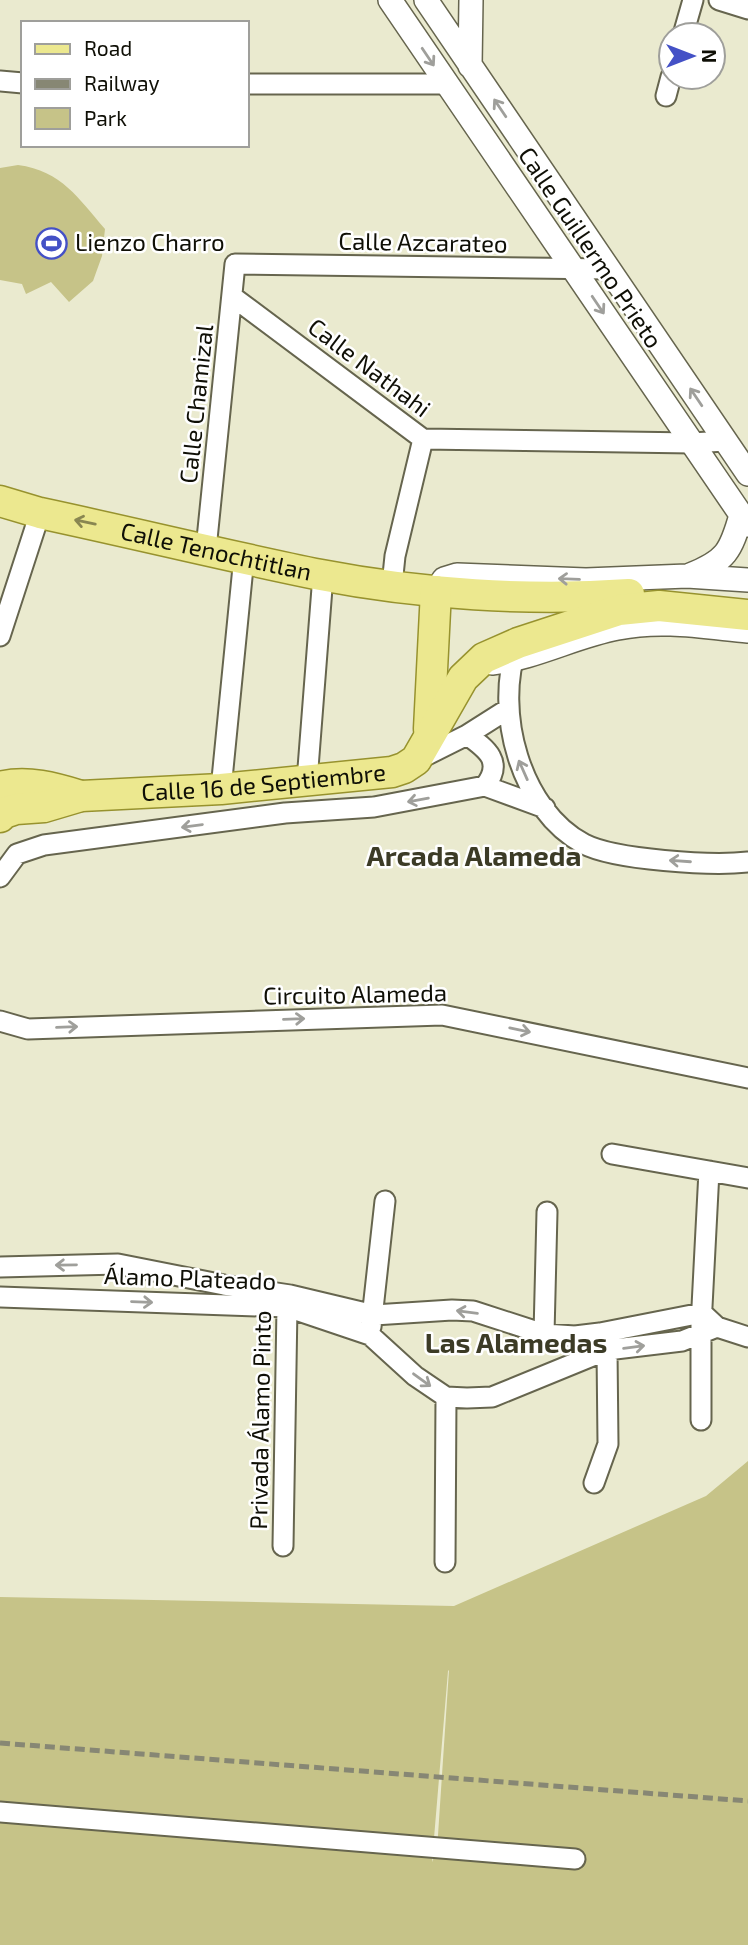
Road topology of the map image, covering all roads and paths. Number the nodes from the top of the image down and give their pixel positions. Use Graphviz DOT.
graph roads {
  1 [pos="390,0"];
  2 [pos="426,0"];
  3 [pos="471,0"];
  4 [pos="693,0"];
  5 [pos="719,0"];
  6 [pos="748,9"];
  7 [pos="687,21"];
  8 [pos="471,66"];
  9 [pos="0,81"];
  10 [pos="21,83"];
  11 [pos="248,84"];
  12 [pos="447,85"];
  13 [pos="667,91"];
  14 [pos="666,96"];
  15 [pos="236,264"];
  16 [pos="609,269"];
  17 [pos="573,270"];
  18 [pos="233,297"];
  19 [pos="423,439"];
  20 [pos="725,441"];
  21 [pos="692,443"];
  22 [pos="748,474"];
  23 [pos="0,501"];
  24 [pos="40,513"];
  25 [pos="744,520"];
  26 [pos="206,549"];
  27 [pos="244,557"];
  28 [pos="323,575"];
  29 [pos="748,580"];
  30 [pos="392,585"];
  31 [pos="436,591"];
  32 [pos="695,592"];
  33 [pos="748,596"];
  34 [pos="748,615"];
  35 [pos="748,631"];
  36 [pos="0,636"];
  37 [pos="433,651"];
  38 [pos="515,652"];
  39 [pos="469,672"];
  40 [pos="508,709"];
  41 [pos="467,735"];
  42 [pos="422,748"];
  43 [pos="307,781"];
  44 [pos="485,786"];
  45 [pos="221,789"];
  46 [pos="1,806"];
  47 [pos="545,808"];
  48 [pos="748,862"];
  49 [pos="0,877"];
  50 [pos="0,1021"];
  51 [pos="748,1078"];
  52 [pos="612,1154"];
  53 [pos="709,1171"];
  54 [pos="748,1178"];
  55 [pos="384,1201"];
  56 [pos="547,1212"];
  57 [pos="0,1267"];
  58 [pos="0,1297"];
  59 [pos="288,1301"];
  60 [pos="702,1314"];
  61 [pos="374,1315"];
  62 [pos="709,1331"];
  63 [pos="544,1334"];
  64 [pos="370,1335"];
  65 [pos="748,1337"];
  66 [pos="604,1342"];
  67 [pos="446,1397"];
  68 [pos="701,1420"];
  69 [pos="594,1483"];
  70 [pos="283,1546"];
  71 [pos="444,1562"];
  72 [pos="0,1812"];
  73 [pos="575,1859"];
  1 -- 12 [label="street, Calle Guillermo Prieto, one-way"];
  2 -- 8 [label="street, Calle Guillermo Prieto"];
  3 -- 8 [label="street"];
  4 -- 7 [label="street"];
  5 -- 6 [label="street"];
  8 -- 12 [label="street"];
  16 -- 8 [label="street, Calle Guillermo Prieto, one-way"];
  9 -- 10 [label="street"];
  11 -- 12 [label="street"];
  12 -- 17 [label="street, Calle Guillermo Prieto"];
  13 -- 14 [label="street"];
  15 -- 17 [label="street, Calle Azcarateo"];
  15 -- 18 [label="street, Calle Chamizal"];
  16 -- 17 [label="street, Calle Azcarateo"];
  20 -- 16 [label="street, Calle Guillermo Prieto, one-way"];
  17 -- 21 [label="street, Calle Guillermo Prieto, one-way"];
  18 -- 19 [label="street, Calle Nathahi"];
  18 -- 26 [label="street, Calle Chamizal"];
  19 -- 21 [label="street"];
  19 -- 30 [label="street, Calle Nathahi"];
  20 -- 21 [label="street"];
  20 -- 22 [label="street, Calle Guillermo Prieto"];
  21 -- 25 [label="street, Calle Guillermo Prieto"];
  23 -- 24 [label="main road, Calle Tenochtitlan"];
  26 -- 24 [label="main road, Calle Tenochtitlan, one-way"];
  24 -- 36 [label="street"];
  25 -- 32 [label="street"];
  26 -- 27 [label="main road, Calle Tenochtitlan"];
  27 -- 28 [label="main road, Calle Tenochtitlan"];
  27 -- 45 [label="street"];
  28 -- 30 [label="main road, Calle Tenochtitlan"];
  28 -- 43 [label="street"];
  29 -- 32 [label="street, Calle Tenochtitlan"];
  30 -- 31 [label="main road, Calle Tenochtitlan"];
  32 -- 31 [label="main road, Calle Tenochtitlan, one-way"];
  31 -- 37 [label="main road"];
  32 -- 33 [label="street, Calle Tenochtitlan"];
  32 -- 34 [label="main road, Calle Tenochtitlan"];
  32 -- 38 [label="main road"];
  35 -- 38 [label="street"];
  37 -- 39 [label="street"];
  37 -- 42 [label="main road"];
  38 -- 39 [label="main road"];
  38 -- 40 [label="street"];
  39 -- 42 [label="main road"];
  40 -- 41 [label="street"];
  47 -- 40 [label="street, one-way"];
  41 -- 42 [label="street"];
  41 -- 44 [label="street"];
  42 -- 43 [label="main road, Calle 16 de Septiembre"];
  43 -- 45 [label="main road, Calle 16 de Septiembre"];
  44 -- 47 [label="street"];
  44 -- 49 [label="street, one-way"];
  45 -- 46 [label="main road, Calle 16 de Septiembre"];
  48 -- 47 [label="street, one-way"];
  50 -- 51 [label="street, Circuito Alameda, one-way"];
  52 -- 53 [label="street"];
  53 -- 54 [label="street"];
  53 -- 60 [label="street"];
  55 -- 61 [label="street"];
  56 -- 63 [label="street"];
  59 -- 57 [label="street, Álamo Plateado, one-way"];
  58 -- 59 [label="street, Álamo Plateado, one-way"];
  59 -- 61 [label="street, Álamo Plateado"];
  59 -- 64 [label="street, Álamo Plateado"];
  59 -- 70 [label="street, Privada Álamo Pinto"];
  60 -- 62 [label="street"];
  60 -- 66 [label="street"];
  63 -- 61 [label="street, Álamo Plateado, one-way"];
  61 -- 64 [label="street"];
  62 -- 65 [label="street"];
  66 -- 62 [label="street, one-way"];
  62 -- 68 [label="street"];
  63 -- 66 [label="street, Álamo Plateado"];
  64 -- 67 [label="street, Álamo Plateado, one-way"];
  66 -- 67 [label="street"];
  66 -- 69 [label="street"];
  67 -- 71 [label="street"];
  72 -- 73 [label="street"];
}
